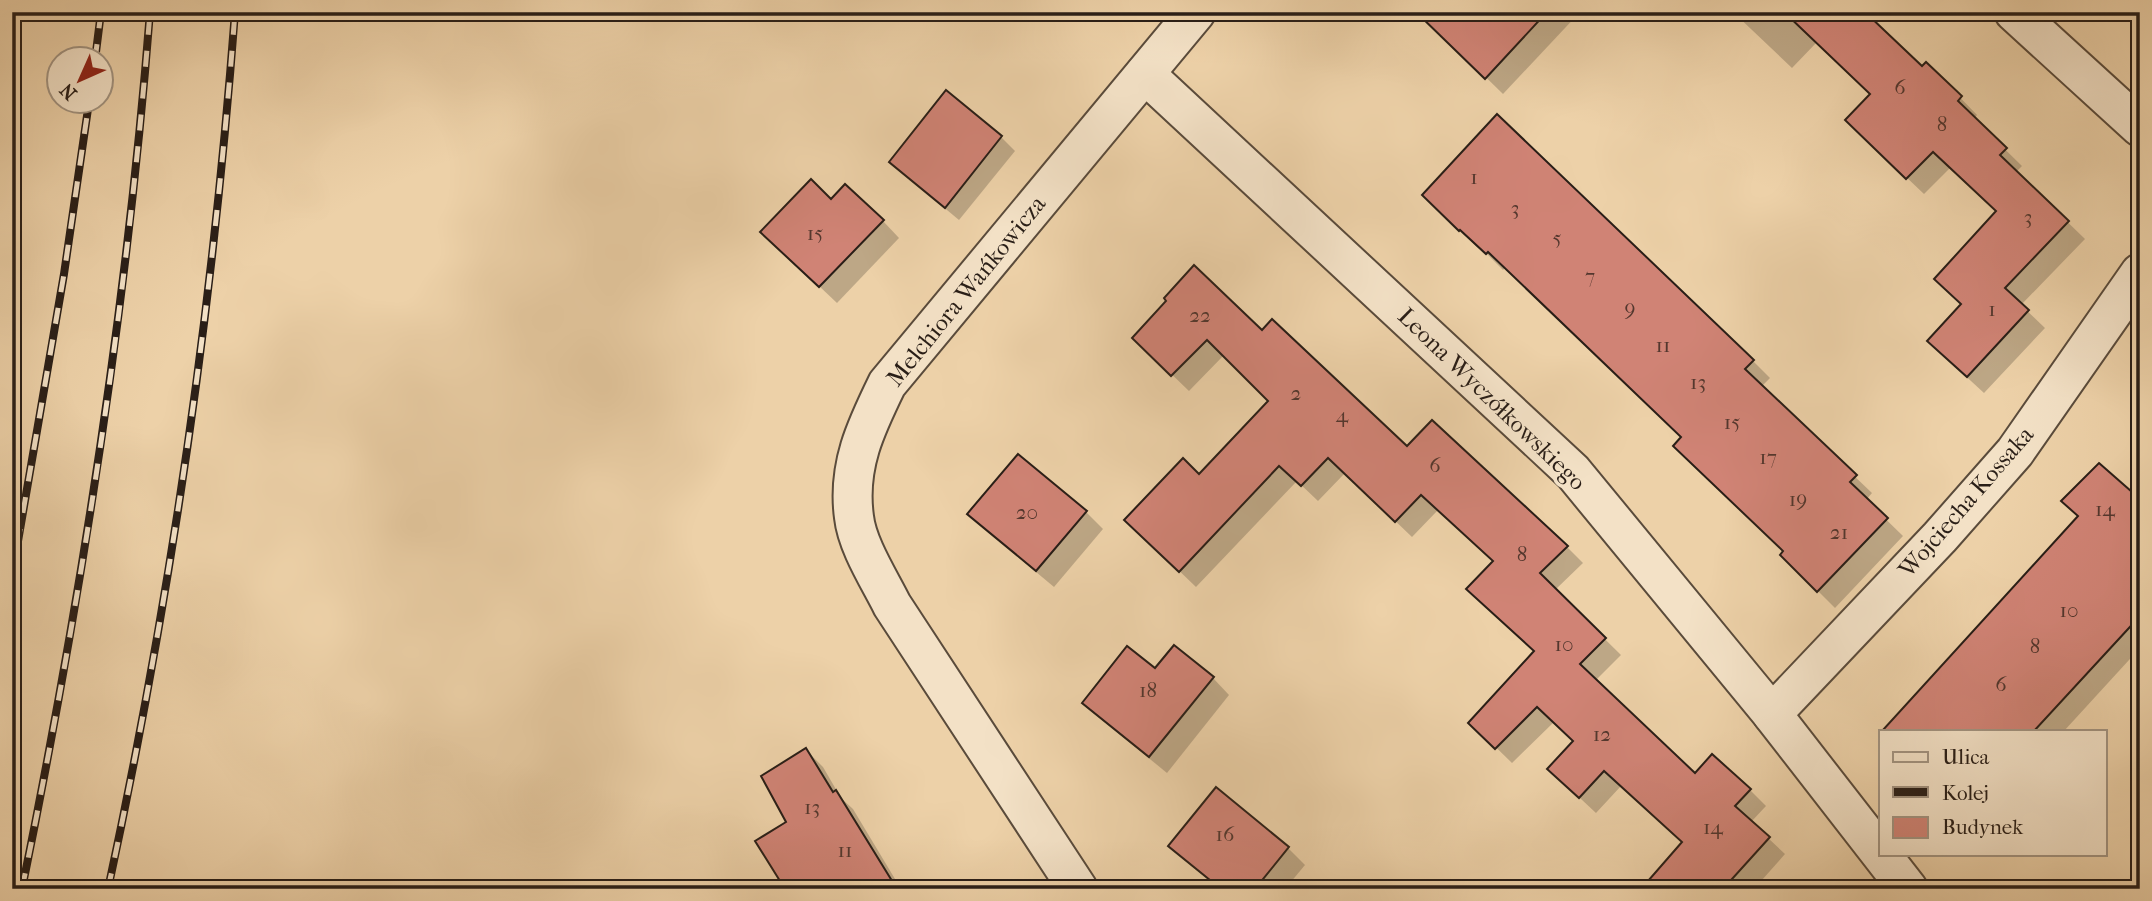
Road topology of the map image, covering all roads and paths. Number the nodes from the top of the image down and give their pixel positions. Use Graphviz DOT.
graph roads {
  1 [pos="1196,12"];
  2 [pos="2014,12"];
  3 [pos="1145,74"];
  4 [pos="2136,115"];
  5 [pos="2140,273"];
  6 [pos="1772,714"];
  7 [pos="1879,852"];
  8 [pos="1882,856"];
  9 [pos="1078,889"];
  10 [pos="1908,889"];
  1 -- 3 [label="street, Melchiora Wańkowicza"];
  2 -- 4 [label="street"];
  3 -- 6 [label="street, Leona Wyczółkowskiego"];
  3 -- 9 [label="street, Melchiora Wańkowicza"];
  5 -- 6 [label="street, Wojciecha Kossaka"];
  6 -- 7 [label="street, Leona Wyczółkowskiego"];
  8 -- 10 [label="street, Leona Wyczółkowskiego"];
}
